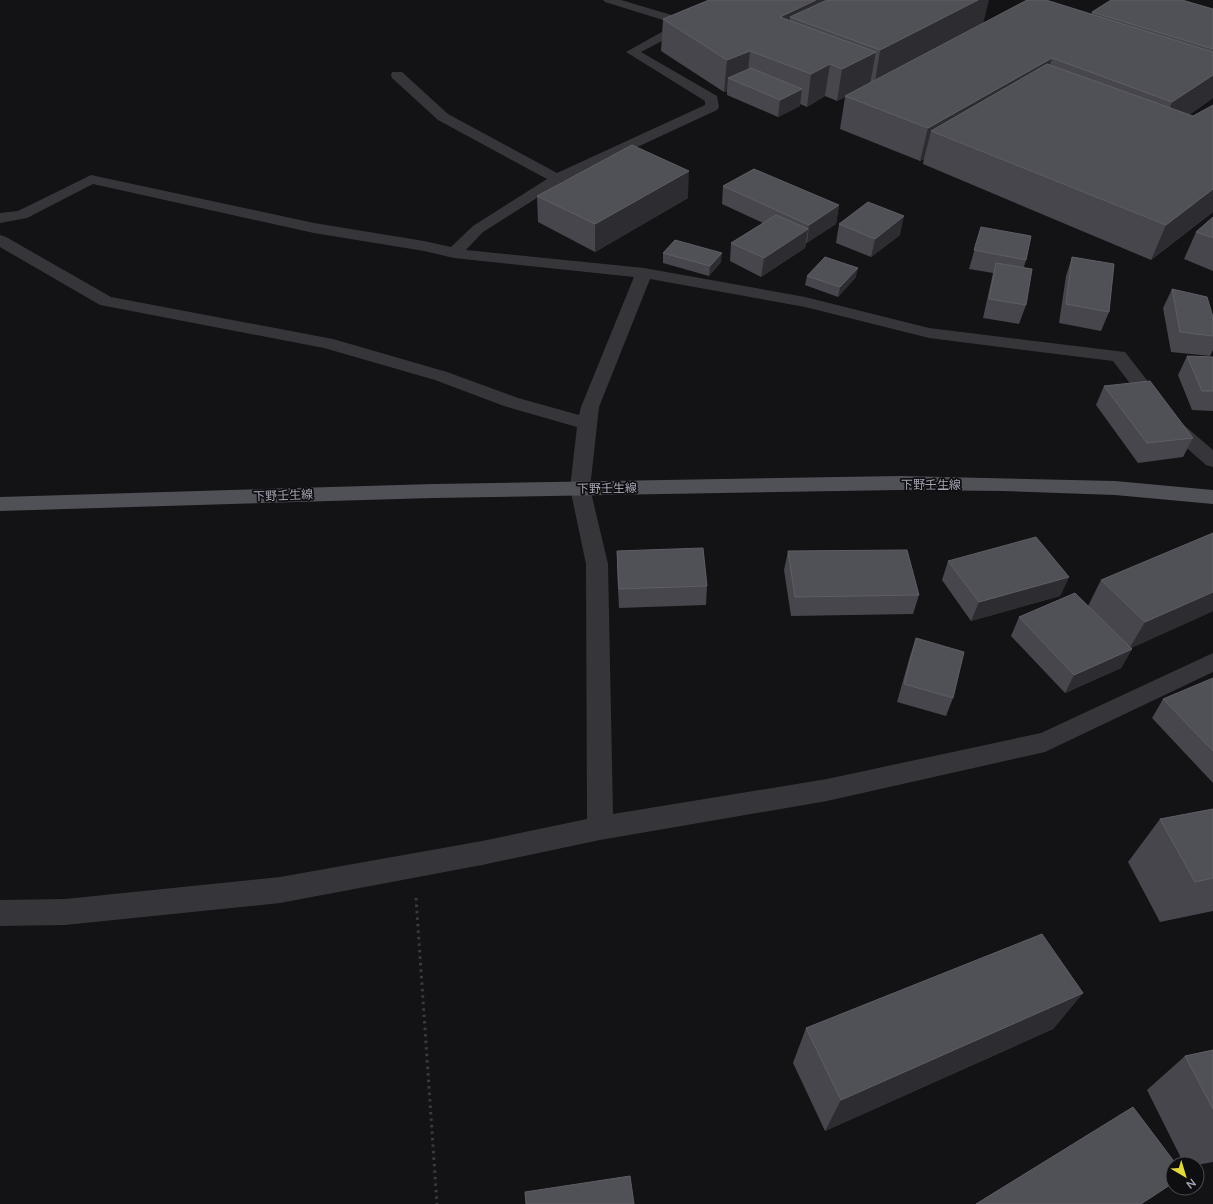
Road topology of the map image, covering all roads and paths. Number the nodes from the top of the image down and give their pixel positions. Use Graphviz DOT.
graph roads {
  1 [pos="608,0"];
  2 [pos="737,0"];
  3 [pos="686,23"];
  4 [pos="397,75"];
  5 [pos="557,179"];
  6 [pos="0,218"];
  7 [pos="0,240"];
  8 [pos="454,253"];
  9 [pos="644,273"];
  10 [pos="587,424"];
  11 [pos="1213,460"];
  12 [pos="580,488"];
  13 [pos="1213,497"];
  14 [pos="0,504"];
  15 [pos="1213,662"];
  16 [pos="600,828"];
  17 [pos="414,866"];
  18 [pos="0,913"];
  19 [pos="437,1204"];
  1 -- 3 [label="street"];
  2 -- 3 [label="street"];
  3 -- 5 [label="street"];
  4 -- 5 [label="street"];
  5 -- 8 [label="street"];
  6 -- 8 [label="street"];
  7 -- 10 [label="street"];
  8 -- 9 [label="street"];
  9 -- 10 [label="street"];
  9 -- 11 [label="street"];
  10 -- 12 [label="street"];
  12 -- 13 [label="main road, 下野壬生線"];
  12 -- 14 [label="main road, 下野壬生線"];
  12 -- 16 [label="street"];
  15 -- 16 [label="street"];
  16 -- 17 [label="street"];
  17 -- 18 [label="street"];
  17 -- 19 [label="path"];
}
